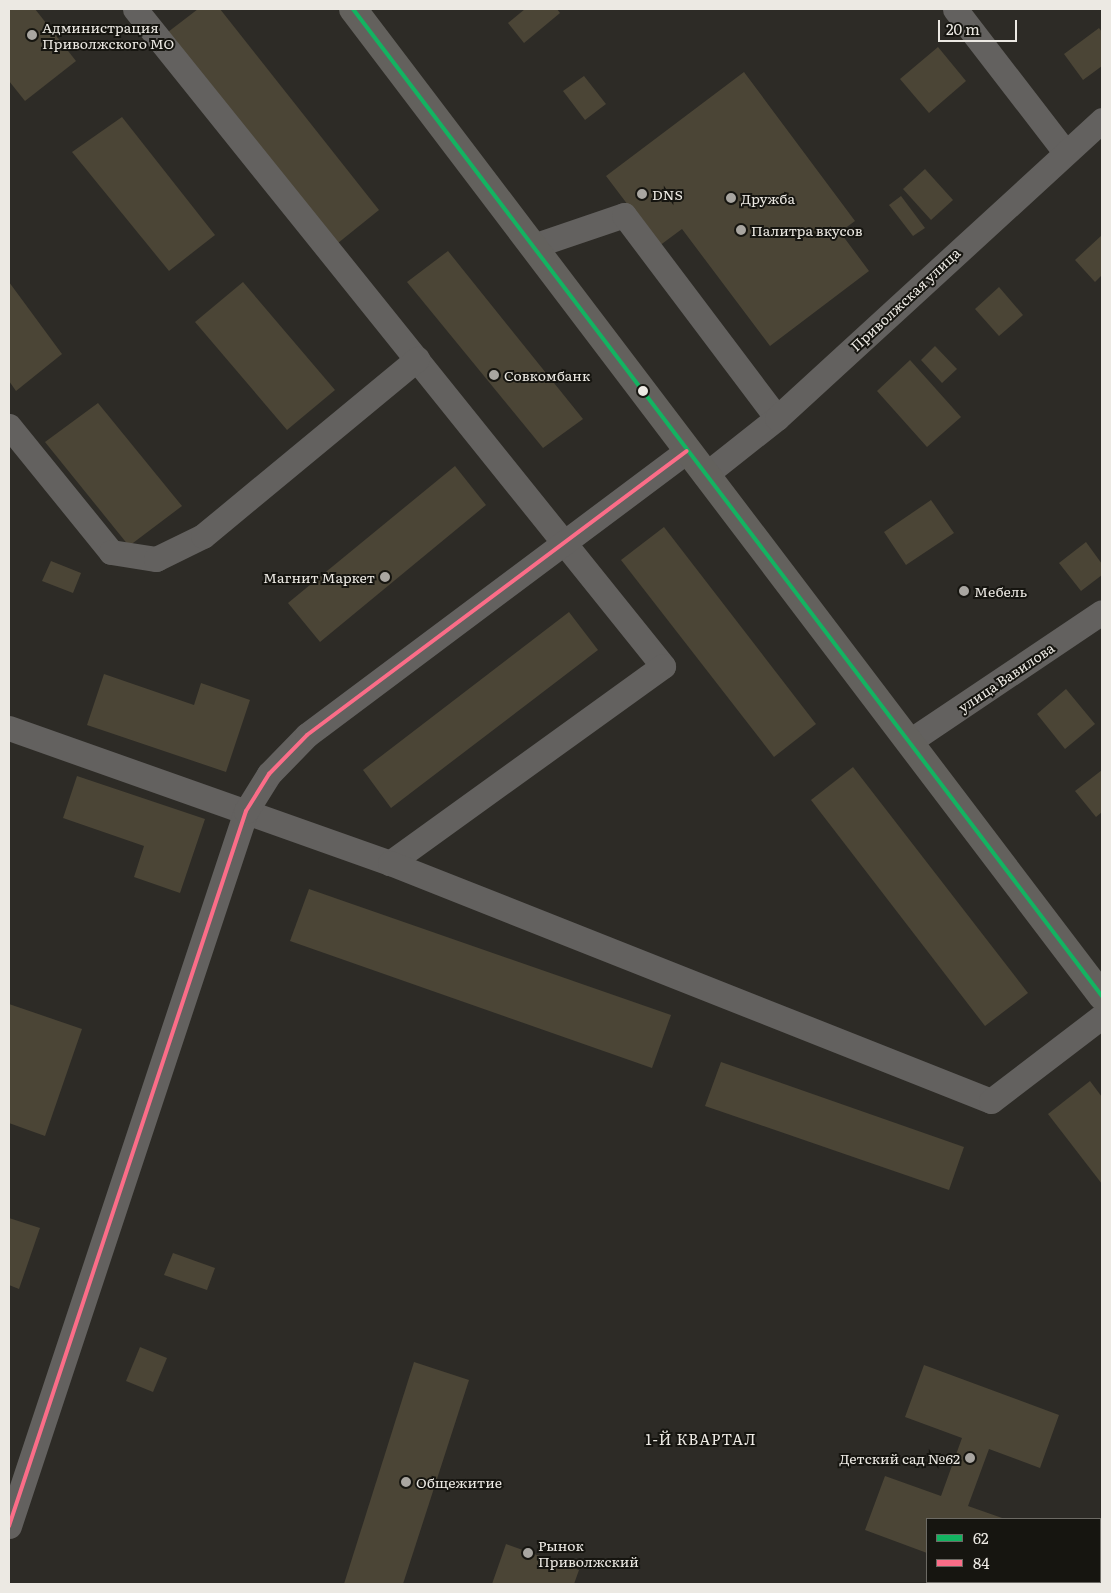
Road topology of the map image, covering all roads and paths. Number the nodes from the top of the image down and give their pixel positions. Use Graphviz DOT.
graph roads {
  1 [pos="135,9"];
  2 [pos="352,9"];
  3 [pos="955,9"];
  4 [pos="1102,120"];
  5 [pos="1065,152"];
  6 [pos="533,246"];
  7 [pos="417,359"];
  8 [pos="777,418"];
  9 [pos="9,426"];
  10 [pos="686,450"];
  11 [pos="705,475"];
  12 [pos="562,542"];
  13 [pos="1102,612"];
  14 [pos="9,728"];
  15 [pos="910,741"];
  16 [pos="246,811"];
  17 [pos="390,863"];
  18 [pos="1102,996"];
  19 [pos="1102,1016"];
  20 [pos="9,1526"];
  1 -- 7 [label="street"];
  2 -- 6 [label="main road"];
  3 -- 5 [label="street"];
  4 -- 5 [label="street, Приволжская улица"];
  5 -- 8 [label="street, Приволжская улица"];
  6 -- 8 [label="street"];
  6 -- 10 [label="main road"];
  7 -- 9 [label="street"];
  7 -- 12 [label="street"];
  8 -- 11 [label="street, Приволжская улица"];
  10 -- 11 [label="main road"];
  10 -- 12 [label="street"];
  11 -- 15 [label="main road"];
  12 -- 16 [label="street"];
  12 -- 17 [label="street"];
  13 -- 15 [label="street, улица Вавилова"];
  14 -- 16 [label="street"];
  15 -- 18 [label="main road"];
  16 -- 17 [label="street"];
  16 -- 20 [label="street"];
  17 -- 19 [label="street"];
}
